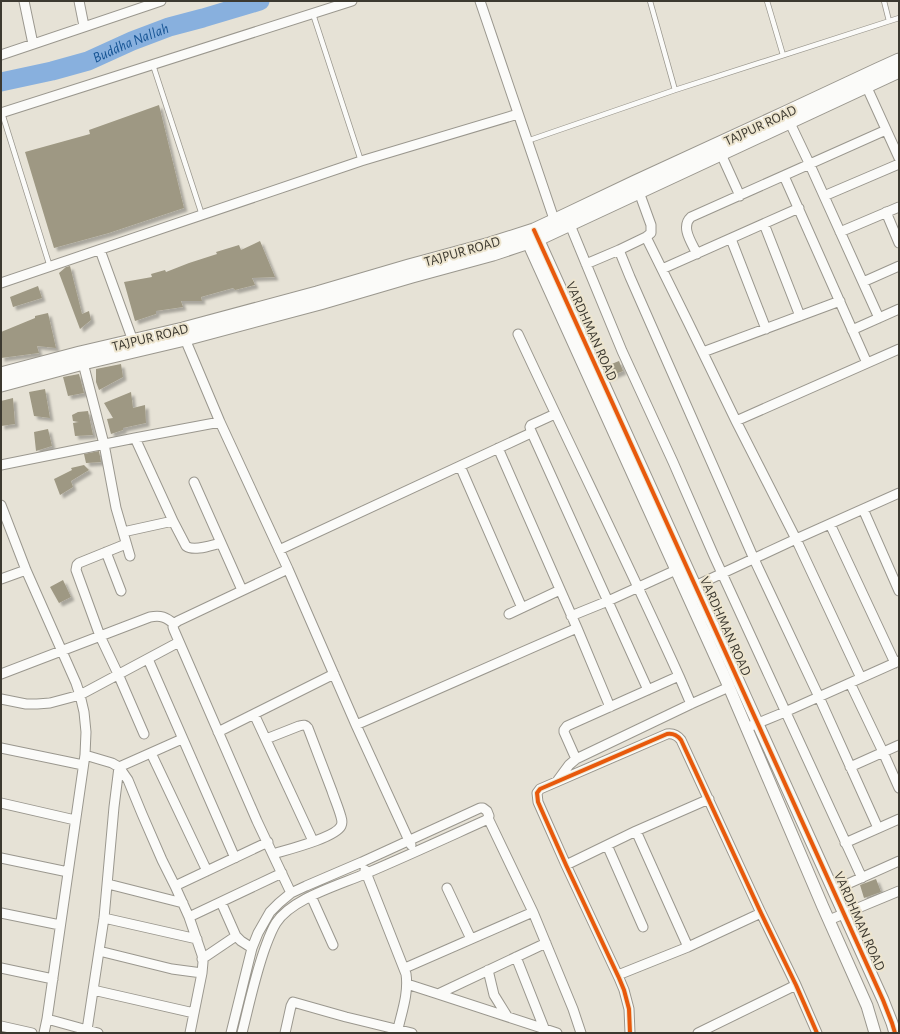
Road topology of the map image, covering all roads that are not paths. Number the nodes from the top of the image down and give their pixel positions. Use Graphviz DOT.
graph roads {
  1 [pos="24,1"];
  2 [pos="79,1"];
  3 [pos="352,1"];
  4 [pos="480,1"];
  5 [pos="650,1"];
  6 [pos="767,1"];
  7 [pos="884,1"];
  8 [pos="156,2"];
  9 [pos="313,14"];
  10 [pos="899,18"];
  11 [pos="889,21"];
  12 [pos="84,26"];
  13 [pos="33,44"];
  14 [pos="1,55"];
  15 [pos="783,55"];
  16 [pos="153,64"];
  17 [pos="899,64"];
  18 [pos="864,81"];
  19 [pos="675,90"];
  20 [pos="1,113"];
  21 [pos="518,114"];
  22 [pos="790,123"];
  23 [pos="886,130"];
  24 [pos="528,141"];
  25 [pos="721,154"];
  26 [pos="899,158"];
  27 [pos="361,161"];
  28 [pos="899,164"];
  29 [pos="810,165"];
  30 [pos="784,176"];
  31 [pos="639,192"];
  32 [pos="740,196"];
  33 [pos="824,196"];
  34 [pos="899,207"];
  35 [pos="799,208"];
  36 [pos="886,212"];
  37 [pos="202,215"];
  38 [pos="562,223"];
  39 [pos="764,224"];
  40 [pos="840,232"];
  41 [pos="531,236"];
  42 [pos="646,237"];
  43 [pos="731,239"];
  44 [pos="899,244"];
  45 [pos="100,250"];
  46 [pos="619,250"];
  47 [pos="697,254"];
  48 [pos="586,264"];
  49 [pos="899,266"];
  50 [pos="50,267"];
  51 [pos="662,269"];
  52 [pos="863,282"];
  53 [pos="1,283"];
  54 [pos="840,301"];
  55 [pos="899,309"];
  56 [pos="800,316"];
  57 [pos="879,318"];
  58 [pos="766,329"];
  59 [pos="852,330"];
  60 [pos="518,334"];
  61 [pos="185,339"];
  62 [pos="132,341"];
  63 [pos="899,348"];
  64 [pos="703,352"];
  65 [pos="83,363"];
  66 [pos="866,363"];
  67 [pos="1,374"];
  68 [pos="1,385"];
  69 [pos="555,414"];
  70 [pos="736,421"];
  71 [pos="220,422"];
  72 [pos="531,433"];
  73 [pos="135,438"];
  74 [pos="104,444"];
  75 [pos="498,448"];
  76 [pos="1,465"];
  77 [pos="460,466"];
  78 [pos="194,482"];
  79 [pos="898,496"];
  80 [pos="1,505"];
  81 [pos="863,509"];
  82 [pos="173,521"];
  83 [pos="830,524"];
  84 [pos="123,532"];
  85 [pos="796,539"];
  86 [pos="221,543"];
  87 [pos="126,544"];
  88 [pos="279,550"];
  89 [pos="106,552"];
  90 [pos="130,556"];
  91 [pos="754,559"];
  92 [pos="288,569"];
  93 [pos="26,570"];
  94 [pos="676,570"];
  95 [pos="722,573"];
  96 [pos="1,579"];
  97 [pos="695,586"];
  98 [pos="639,587"];
  99 [pos="242,590"];
  100 [pos="560,590"];
  101 [pos="121,591"];
  102 [pos="899,591"];
  103 [pos="608,601"];
  104 [pos="522,608"];
  105 [pos="509,614"];
  106 [pos="571,616"];
  107 [pos="174,624"];
  108 [pos="577,628"];
  109 [pos="100,636"];
  110 [pos="179,642"];
  111 [pos="62,651"];
  112 [pos="148,659"];
  113 [pos="897,662"];
  114 [pos="1,674"];
  115 [pos="118,674"];
  116 [pos="334,674"];
  117 [pos="679,676"];
  118 [pos="862,678"];
  119 [pos="850,683"];
  120 [pos="729,687"];
  121 [pos="648,690"];
  122 [pos="80,695"];
  123 [pos="819,697"];
  124 [pos="1,699"];
  125 [pos="691,704"];
  126 [pos="610,707"];
  127 [pos="785,712"];
  128 [pos="254,714"];
  129 [pos="757,724"];
  130 [pos="356,725"];
  131 [pos="746,728"];
  132 [pos="218,732"];
  133 [pos="144,734"];
  134 [pos="182,739"];
  135 [pos="266,740"];
  136 [pos="899,745"];
  137 [pos="1,748"];
  138 [pos="883,752"];
  139 [pos="152,753"];
  140 [pos="85,755"];
  141 [pos="576,759"];
  142 [pos="83,765"];
  143 [pos="119,767"];
  144 [pos="850,767"];
  145 [pos="557,782"];
  146 [pos="899,788"];
  147 [pos="709,799"];
  148 [pos="1,804"];
  149 [pos="488,818"];
  150 [pos="899,819"];
  151 [pos="75,820"];
  152 [pos="878,828"];
  153 [pos="636,831"];
  154 [pos="314,841"];
  155 [pos="409,841"];
  156 [pos="268,842"];
  157 [pos="845,843"];
  158 [pos="607,845"];
  159 [pos="414,852"];
  160 [pos="273,854"];
  161 [pos="1,858"];
  162 [pos="235,858"];
  163 [pos="899,861"];
  164 [pos="362,862"];
  165 [pos="566,865"];
  166 [pos="207,871"];
  167 [pos="68,872"];
  168 [pos="282,873"];
  169 [pos="366,874"];
  170 [pos="862,878"];
  171 [pos="108,884"];
  172 [pos="176,886"];
  173 [pos="447,888"];
  174 [pos="834,890"];
  175 [pos="899,891"];
  176 [pos="291,893"];
  177 [pos="312,896"];
  178 [pos="221,902"];
  179 [pos="183,903"];
  180 [pos="533,912"];
  181 [pos="1,913"];
  182 [pos="761,914"];
  183 [pos="844,915"];
  184 [pos="189,917"];
  185 [pos="104,918"];
  186 [pos="830,920"];
  187 [pos="60,925"];
  188 [pos="643,927"];
  189 [pos="236,936"];
  190 [pos="197,939"];
  191 [pos="471,939"];
  192 [pos="546,943"];
  193 [pos="333,945"];
  194 [pos="688,947"];
  195 [pos="252,948"];
  196 [pos="99,951"];
  197 [pos="516,957"];
  198 [pos="202,960"];
  199 [pos="1,968"];
  200 [pos="404,968"];
  201 [pos="488,970"];
  202 [pos="202,973"];
  203 [pos="618,975"];
  204 [pos="53,979"];
  205 [pos="407,984"];
  206 [pos="796,985"];
  207 [pos="93,990"];
  208 [pos="438,994"];
  209 [pos="194,1013"];
  210 [pos="507,1016"];
  211 [pos="47,1019"];
  212 [pos="1,1026"];
  213 [pos="544,1028"];
  214 [pos="87,1030"];
  215 [pos="397,1031"];
  216 [pos="32,1033"];
  217 [pos="44,1033"];
  218 [pos="98,1033"];
  219 [pos="190,1033"];
  220 [pos="231,1033"];
  221 [pos="242,1033"];
  222 [pos="285,1033"];
  223 [pos="412,1033"];
  224 [pos="557,1033"];
  225 [pos="582,1033"];
  226 [pos="630,1033"];
  227 [pos="698,1033"];
  228 [pos="817,1033"];
  229 [pos="875,1033"];
  230 [pos="895,1033"];
  1 -- 13 [label="street"];
  2 -- 12 [label="street"];
  3 -- 9 [label="street"];
  4 -- 21 [label="street"];
  5 -- 19 [label="lane"];
  6 -- 15 [label="lane"];
  7 -- 11 [label="lane"];
  8 -- 12 [label="street"];
  9 -- 16 [label="street"];
  9 -- 27 [label="lane"];
  10 -- 11 [label="lane"];
  11 -- 15 [label="lane"];
  12 -- 13 [label="street"];
  13 -- 14 [label="street"];
  15 -- 19 [label="lane"];
  16 -- 20 [label="street"];
  16 -- 37 [label="lane"];
  17 -- 18 [label="main road, TAJPUR ROAD"];
  18 -- 22 [label="main road, TAJPUR ROAD"];
  18 -- 23 [label="street"];
  18 -- 38 [label="main road, TAJPUR ROAD"];
  19 -- 24 [label="lane"];
  20 -- 50 [label="lane"];
  21 -- 24 [label="street"];
  21 -- 27 [label="street"];
  22 -- 25 [label="main road, TAJPUR ROAD"];
  22 -- 29 [label="street"];
  23 -- 26 [label="street"];
  23 -- 29 [label="street"];
  24 -- 38 [label="street"];
  25 -- 31 [label="main road, TAJPUR ROAD"];
  25 -- 32 [label="street"];
  27 -- 37 [label="street"];
  28 -- 33 [label="street"];
  29 -- 30 [label="street"];
  29 -- 33 [label="street"];
  30 -- 32 [label="street"];
  30 -- 35 [label="street"];
  31 -- 38 [label="main road, TAJPUR ROAD"];
  31 -- 42 [label="street"];
  32 -- 47 [label="street"];
  33 -- 40 [label="street"];
  34 -- 36 [label="street"];
  35 -- 39 [label="street"];
  35 -- 54 [label="street"];
  36 -- 40 [label="street"];
  36 -- 44 [label="street"];
  37 -- 45 [label="street"];
  38 -- 41 [label="main road, TAJPUR ROAD"];
  38 -- 48 [label="street"];
  39 -- 43 [label="street"];
  39 -- 56 [label="street"];
  40 -- 52 [label="street"];
  41 -- 61 [label="main road, TAJPUR ROAD"];
  41 -- 62 [label="main road, TAJPUR ROAD"];
  41 -- 94 [label="street, VARDHMAN ROAD"];
  41 -- 97 [label="street, VARDHMAN ROAD"];
  42 -- 46 [label="street"];
  42 -- 51 [label="street"];
  43 -- 47 [label="street"];
  43 -- 58 [label="street"];
  45 -- 50 [label="street"];
  45 -- 62 [label="street"];
  46 -- 48 [label="street"];
  46 -- 91 [label="street"];
  47 -- 51 [label="street"];
  48 -- 95 [label="street"];
  49 -- 52 [label="street"];
  50 -- 53 [label="street"];
  51 -- 64 [label="street"];
  52 -- 57 [label="street"];
  54 -- 56 [label="street"];
  54 -- 59 [label="street"];
  55 -- 57 [label="street"];
  56 -- 58 [label="street"];
  57 -- 59 [label="street"];
  58 -- 64 [label="street"];
  59 -- 66 [label="street"];
  60 -- 69 [label="street"];
  61 -- 65 [label="main road, TAJPUR ROAD"];
  61 -- 71 [label="street"];
  62 -- 67 [label="main road, TAJPUR ROAD"];
  63 -- 66 [label="street"];
  64 -- 70 [label="street"];
  65 -- 68 [label="main road, TAJPUR ROAD"];
  65 -- 74 [label="street"];
  66 -- 70 [label="street"];
  69 -- 72 [label="street"];
  69 -- 98 [label="street"];
  70 -- 85 [label="street"];
  71 -- 73 [label="street"];
  71 -- 88 [label="street"];
  72 -- 75 [label="street"];
  72 -- 103 [label="street"];
  73 -- 74 [label="street"];
  73 -- 82 [label="street"];
  74 -- 76 [label="street"];
  74 -- 84 [label="street"];
  75 -- 77 [label="street"];
  75 -- 100 [label="street"];
  77 -- 88 [label="street"];
  77 -- 104 [label="street"];
  78 -- 86 [label="street"];
  79 -- 81 [label="street"];
  80 -- 93 [label="street"];
  81 -- 83 [label="street"];
  81 -- 102 [label="street"];
  82 -- 84 [label="street"];
  82 -- 86 [label="street"];
  83 -- 85 [label="street"];
  83 -- 113 [label="street"];
  84 -- 87 [label="street"];
  85 -- 91 [label="street"];
  85 -- 118 [label="street"];
  86 -- 99 [label="street"];
  87 -- 89 [label="street"];
  87 -- 90 [label="street"];
  88 -- 92 [label="street"];
  89 -- 101 [label="street"];
  89 -- 109 [label="street"];
  91 -- 95 [label="street"];
  91 -- 123 [label="street"];
  92 -- 99 [label="street"];
  92 -- 116 [label="street"];
  93 -- 96 [label="street"];
  93 -- 111 [label="street"];
  94 -- 98 [label="street"];
  94 -- 120 [label="street, VARDHMAN ROAD"];
  95 -- 97 [label="street"];
  95 -- 127 [label="street"];
  97 -- 129 [label="street, VARDHMAN ROAD"];
  98 -- 103 [label="street"];
  98 -- 117 [label="street"];
  99 -- 107 [label="street"];
  100 -- 104 [label="street"];
  100 -- 106 [label="street"];
  103 -- 106 [label="street"];
  103 -- 121 [label="street"];
  104 -- 105 [label="street"];
  106 -- 108 [label="street"];
  107 -- 109 [label="street"];
  107 -- 110 [label="street"];
  108 -- 126 [label="street"];
  108 -- 130 [label="street"];
  109 -- 111 [label="street"];
  109 -- 115 [label="street"];
  110 -- 112 [label="street"];
  110 -- 132 [label="street"];
  111 -- 114 [label="street"];
  111 -- 122 [label="street"];
  112 -- 115 [label="street"];
  112 -- 134 [label="street"];
  113 -- 118 [label="street"];
  115 -- 122 [label="street"];
  115 -- 133 [label="street"];
  116 -- 128 [label="street"];
  116 -- 130 [label="street"];
  117 -- 121 [label="street"];
  117 -- 125 [label="street"];
  118 -- 119 [label="street"];
  119 -- 123 [label="street"];
  119 -- 138 [label="street"];
  120 -- 125 [label="street"];
  120 -- 131 [label="street, VARDHMAN ROAD"];
  121 -- 126 [label="street"];
  122 -- 124 [label="street"];
  122 -- 140 [label="street"];
  123 -- 127 [label="street"];
  123 -- 144 [label="street"];
  125 -- 141 [label="street"];
  126 -- 141 [label="street"];
  127 -- 129 [label="street"];
  127 -- 157 [label="street"];
  128 -- 132 [label="street"];
  128 -- 135 [label="street"];
  129 -- 131 [label="street"];
  129 -- 174 [label="street, VARDHMAN ROAD"];
  130 -- 155 [label="street"];
  131 -- 186 [label="street, VARDHMAN ROAD"];
  132 -- 156 [label="street"];
  134 -- 139 [label="street"];
  134 -- 162 [label="street"];
  135 -- 154 [label="street"];
  135 -- 154 [label="street"];
  136 -- 138 [label="street"];
  137 -- 142 [label="street"];
  138 -- 144 [label="street"];
  138 -- 146 [label="street"];
  139 -- 143 [label="street"];
  139 -- 166 [label="street"];
  140 -- 142 [label="street"];
  140 -- 143 [label="street"];
  141 -- 145 [label="street"];
  142 -- 151 [label="street"];
  143 -- 171 [label="street"];
  143 -- 172 [label="street"];
  144 -- 152 [label="street"];
  145 -- 147 [label="street"];
  145 -- 165 [label="street"];
  147 -- 153 [label="street"];
  147 -- 182 [label="street"];
  148 -- 151 [label="street"];
  149 -- 155 [label="street"];
  149 -- 159 [label="street"];
  149 -- 180 [label="street"];
  150 -- 152 [label="street"];
  151 -- 167 [label="street"];
  152 -- 157 [label="street"];
  153 -- 158 [label="street"];
  153 -- 194 [label="street"];
  154 -- 160 [label="street"];
  155 -- 159 [label="street"];
  155 -- 164 [label="street"];
  156 -- 160 [label="street"];
  156 -- 162 [label="street"];
  157 -- 170 [label="street"];
  158 -- 165 [label="street"];
  158 -- 188 [label="street"];
  159 -- 169 [label="street"];
  160 -- 168 [label="street"];
  161 -- 167 [label="street"];
  162 -- 166 [label="street"];
  163 -- 170 [label="street"];
  164 -- 169 [label="street"];
  164 -- 176 [label="street"];
  165 -- 203 [label="street"];
  166 -- 172 [label="street"];
  167 -- 187 [label="street"];
  168 -- 176 [label="street"];
  168 -- 178 [label="street"];
  169 -- 177 [label="street"];
  169 -- 200 [label="street"];
  170 -- 174 [label="street"];
  171 -- 179 [label="street"];
  171 -- 185 [label="street"];
  172 -- 179 [label="street"];
  173 -- 191 [label="street"];
  174 -- 183 [label="street, VARDHMAN ROAD"];
  175 -- 183 [label="street"];
  176 -- 195 [label="street"];
  177 -- 193 [label="street"];
  177 -- 221 [label="street"];
  178 -- 184 [label="street"];
  178 -- 189 [label="street"];
  179 -- 184 [label="street"];
  180 -- 191 [label="street"];
  180 -- 192 [label="street"];
  181 -- 187 [label="street"];
  182 -- 194 [label="street"];
  182 -- 206 [label="street"];
  183 -- 186 [label="street"];
  183 -- 230 [label="street, VARDHMAN ROAD"];
  184 -- 190 [label="street"];
  185 -- 190 [label="street"];
  185 -- 196 [label="street"];
  186 -- 229 [label="street, VARDHMAN ROAD"];
  187 -- 204 [label="street"];
  189 -- 195 [label="street"];
  189 -- 198 [label="street"];
  190 -- 198 [label="street"];
  191 -- 200 [label="street"];
  192 -- 197 [label="street"];
  192 -- 225 [label="street"];
  194 -- 203 [label="street"];
  195 -- 220 [label="street"];
  196 -- 202 [label="street"];
  196 -- 207 [label="street"];
  197 -- 201 [label="street"];
  197 -- 213 [label="street"];
  198 -- 202 [label="street"];
  199 -- 204 [label="street"];
  200 -- 205 [label="street"];
  201 -- 208 [label="street"];
  201 -- 210 [label="street"];
  202 -- 209 [label="street"];
  203 -- 226 [label="street"];
  204 -- 211 [label="street"];
  205 -- 208 [label="street"];
  205 -- 215 [label="street"];
  206 -- 227 [label="street"];
  206 -- 228 [label="street"];
  207 -- 209 [label="street"];
  207 -- 214 [label="street"];
  208 -- 210 [label="street"];
  209 -- 219 [label="street"];
  210 -- 213 [label="street"];
  211 -- 214 [label="street"];
  211 -- 217 [label="street"];
  212 -- 216 [label="street"];
  213 -- 224 [label="street"];
  214 -- 218 [label="street"];
  215 -- 222 [label="street"];
  215 -- 223 [label="street"];
}
